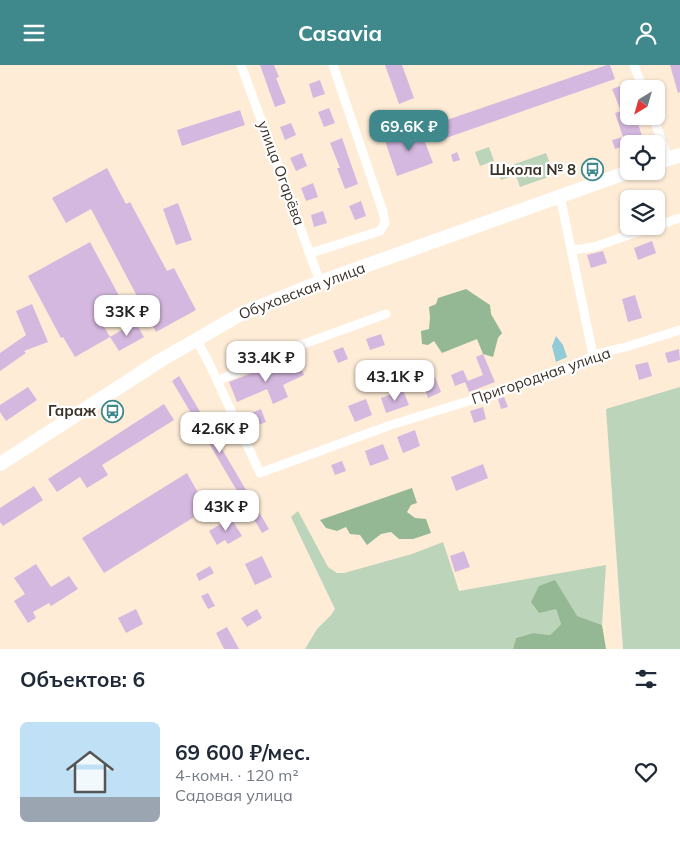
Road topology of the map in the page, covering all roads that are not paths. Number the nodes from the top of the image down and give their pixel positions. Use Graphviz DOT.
graph roads {
  1 [pos="240,65"];
  2 [pos="333,65"];
  3 [pos="634,65"];
  4 [pos="640,80"];
  5 [pos="656,125"];
  6 [pos="668,159"];
  7 [pos="620,175"];
  8 [pos="560,196"];
  9 [pos="680,218"];
  10 [pos="665,223"];
  11 [pos="629,235"];
  12 [pos="572,250"];
  13 [pos="310,253"];
  14 [pos="320,282"];
  15 [pos="386,314"];
  16 [pos="680,330"];
  17 [pos="196,339"];
  18 [pos="593,355"];
  19 [pos="217,381"];
  20 [pos="0,464"];
  1 -- 13 [label="street, улица Огарёва"];
  2 -- 13 [label="street"];
  3 -- 4 [label="street"];
  5 -- 6 [label="street"];
  7 -- 8 [label="main road, Обуховская улица"];
  8 -- 12 [label="street"];
  8 -- 14 [label="main road, Обуховская улица"];
  9 -- 10 [label="street"];
  11 -- 12 [label="street"];
  12 -- 18 [label="street"];
  13 -- 14 [label="street, улица Огарёва"];
  14 -- 17 [label="main road, Обуховская улица"];
  15 -- 19 [label="street"];
  16 -- 18 [label="street, Пригородная улица"];
  17 -- 19 [label="street"];
  17 -- 20 [label="main road, Обуховская улица"];
  18 -- 19 [label="street, Пригородная улица"];
}
